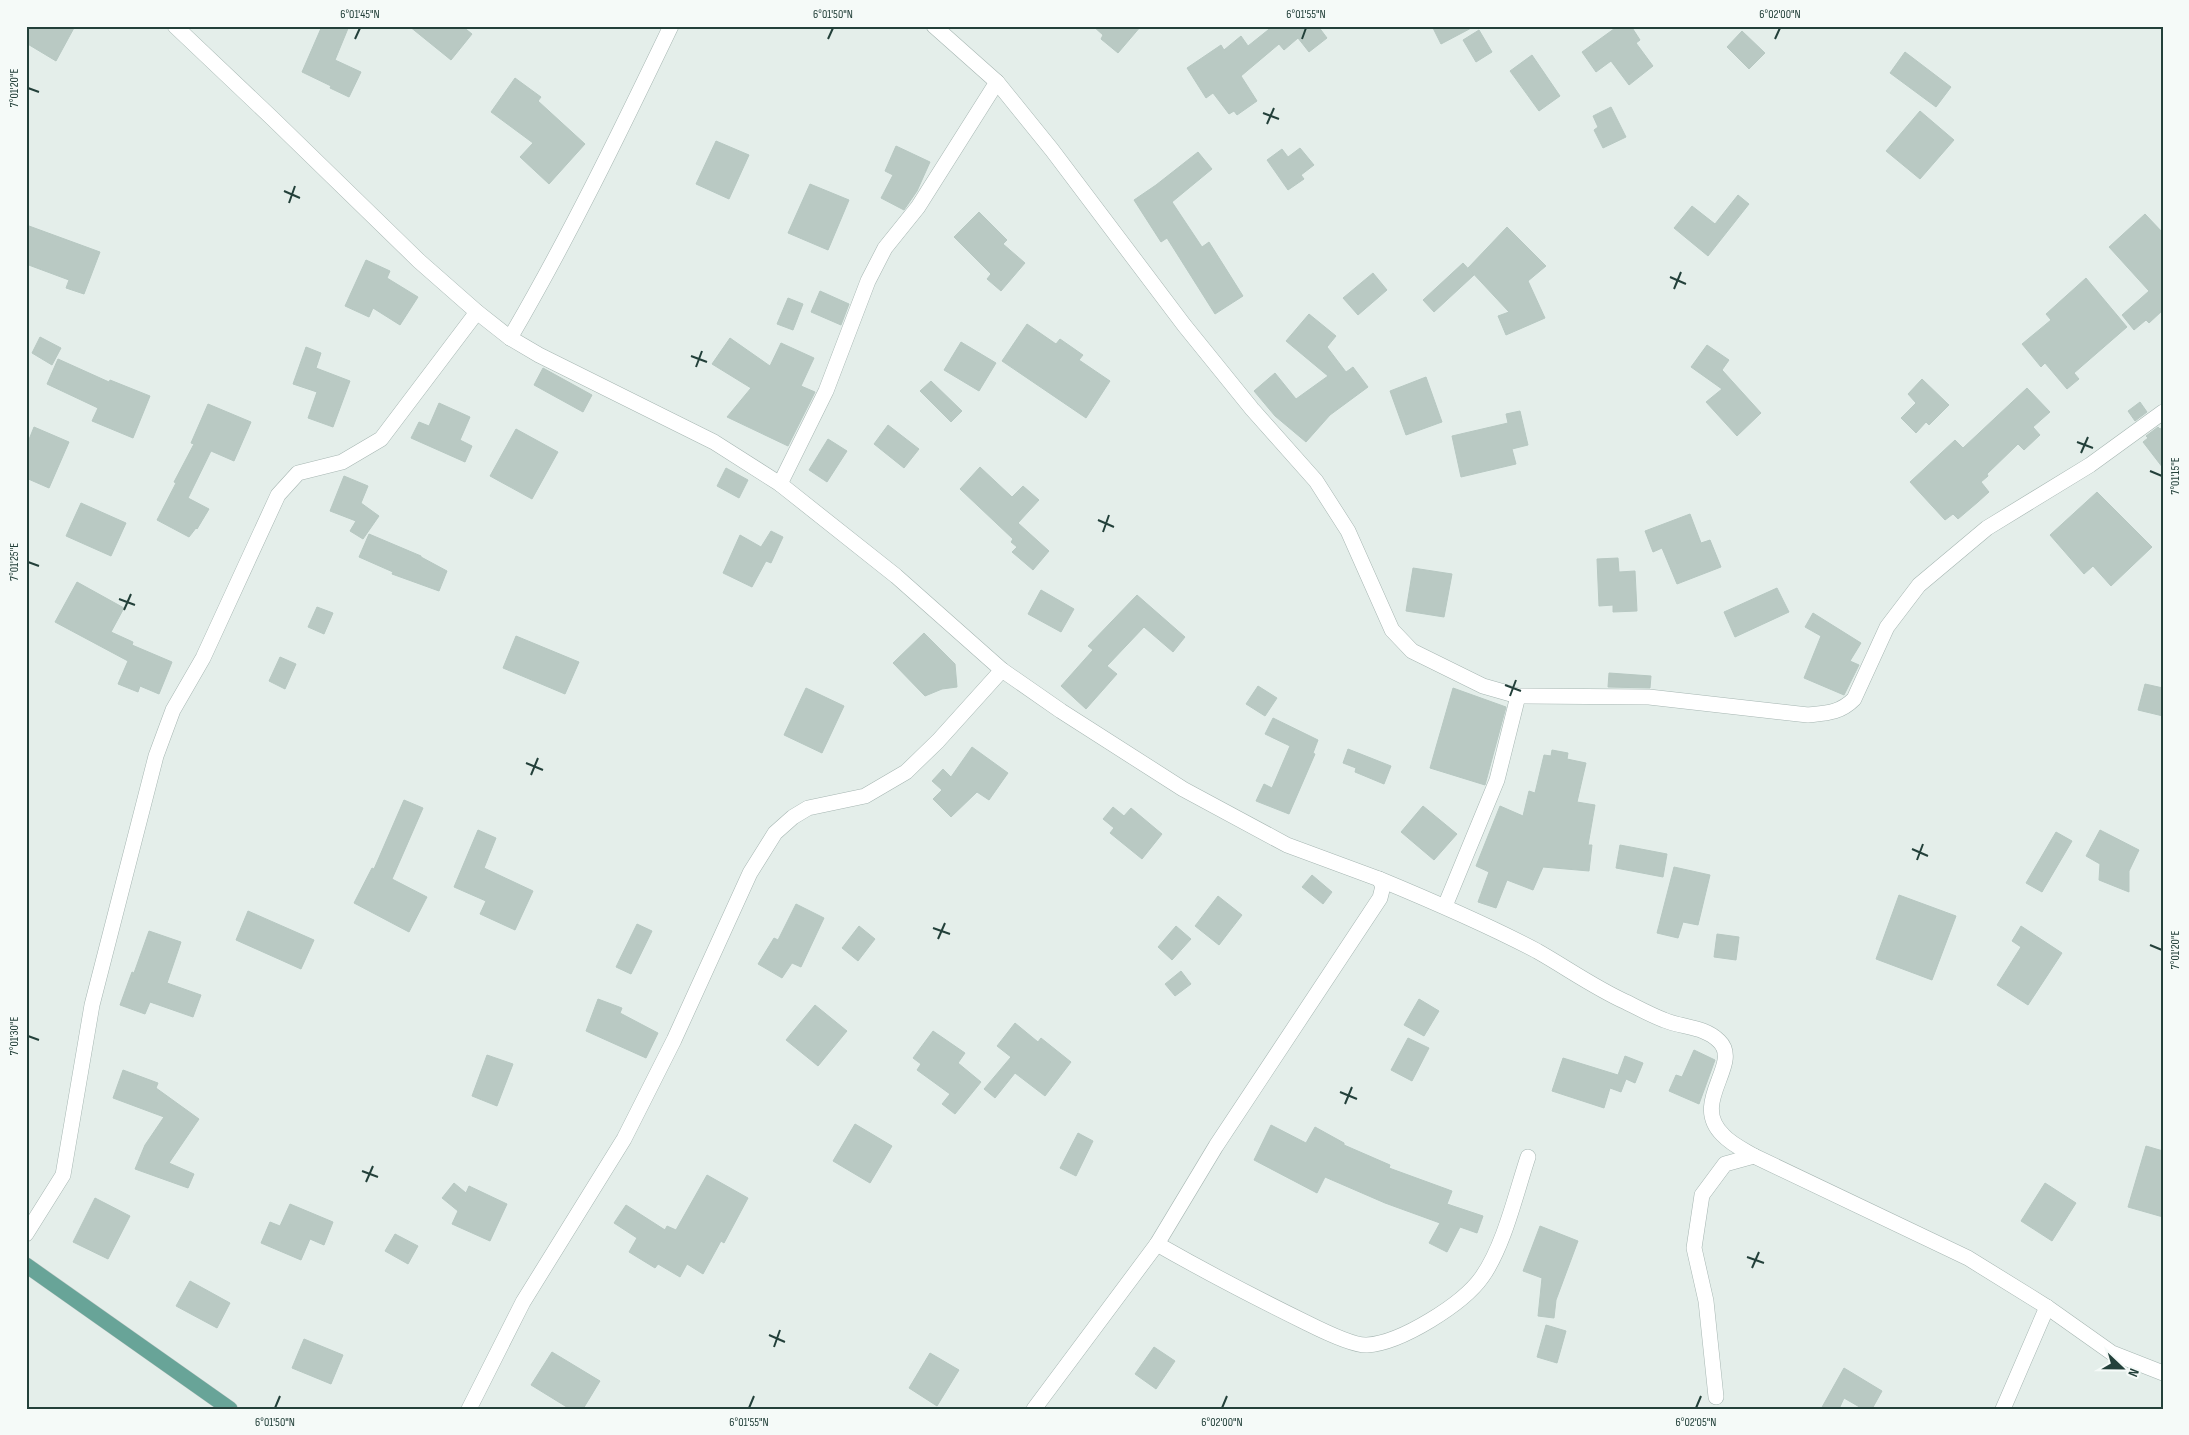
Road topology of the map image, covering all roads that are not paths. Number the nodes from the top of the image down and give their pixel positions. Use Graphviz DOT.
graph roads {
  1 [pos="175,26"];
  2 [pos="671,26"];
  3 [pos="934,26"];
  4 [pos="997,82"];
  5 [pos="477,312"];
  6 [pos="510,338"];
  7 [pos="2163,412"];
  8 [pos="780,484"];
  9 [pos="1002,670"];
  10 [pos="1518,696"];
  11 [pos="1379,879"];
  12 [pos="1445,906"];
  13 [pos="1754,1156"];
  14 [pos="1528,1157"];
  15 [pos="26,1234"];
  16 [pos="1157,1244"];
  17 [pos="26,1265"];
  18 [pos="2047,1307"];
  19 [pos="2163,1373"];
  20 [pos="1716,1397"];
  21 [pos="230,1409"];
  22 [pos="469,1409"];
  23 [pos="1034,1409"];
  24 [pos="2003,1409"];
  1 -- 5 [label="street"];
  2 -- 6 [label="street"];
  3 -- 4 [label="street"];
  4 -- 8 [label="street"];
  4 -- 10 [label="street"];
  5 -- 6 [label="street"];
  5 -- 15 [label="street"];
  6 -- 8 [label="street"];
  7 -- 10 [label="street"];
  8 -- 9 [label="street"];
  9 -- 11 [label="street"];
  9 -- 22 [label="street"];
  10 -- 12 [label="street"];
  11 -- 12 [label="street"];
  11 -- 16 [label="street"];
  12 -- 13 [label="street"];
  13 -- 18 [label="street"];
  13 -- 20 [label="street"];
  14 -- 16 [label="street"];
  16 -- 23 [label="street"];
  17 -- 21 [label="main road"];
  18 -- 19 [label="street"];
  18 -- 24 [label="street"];
}
